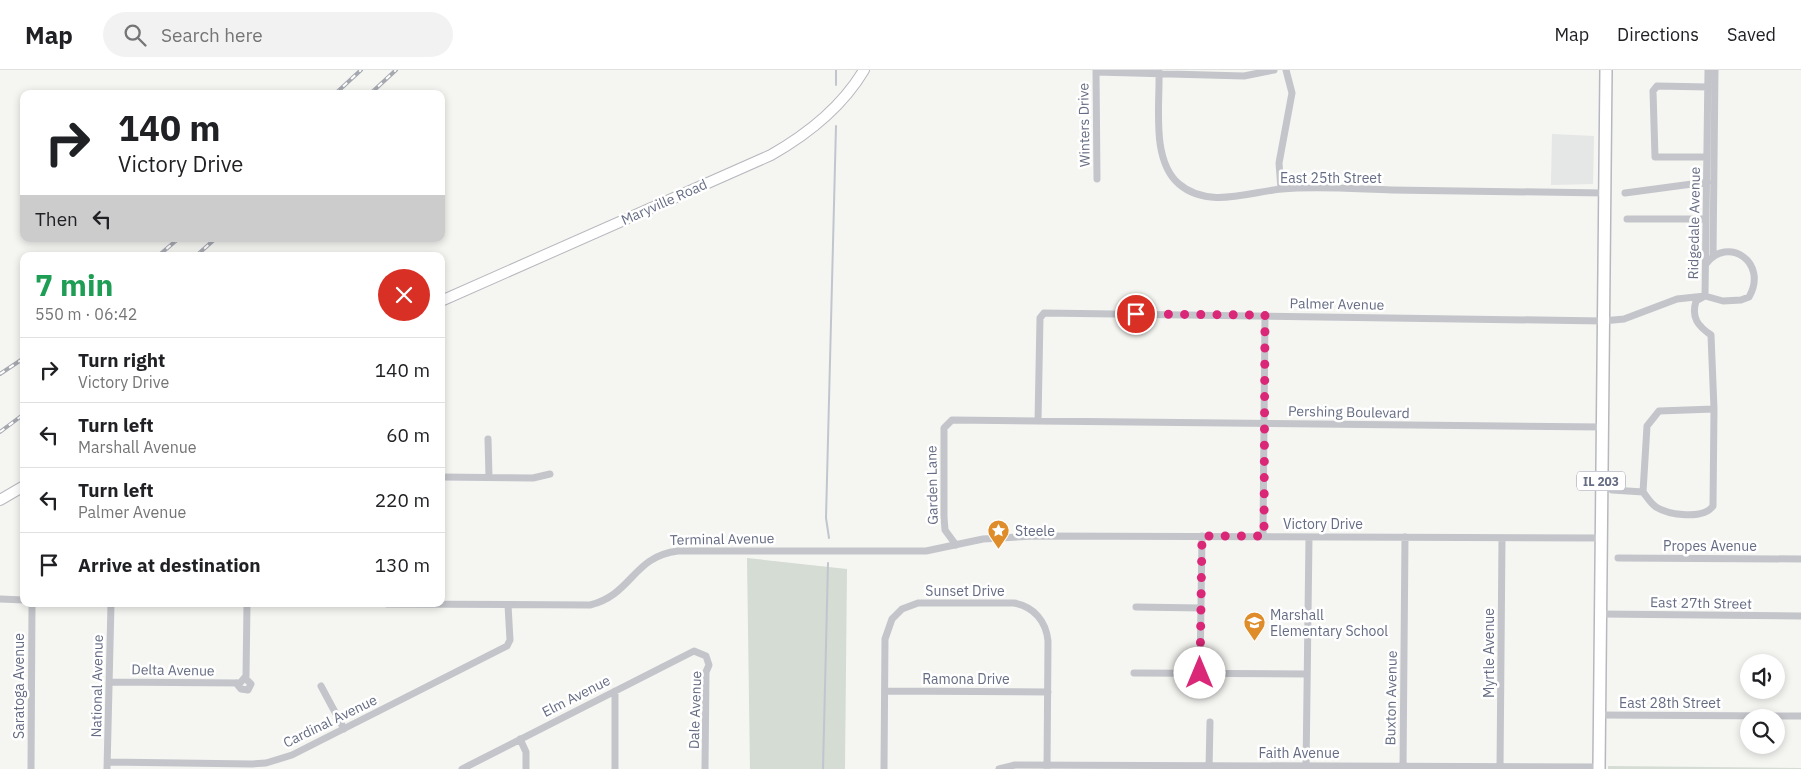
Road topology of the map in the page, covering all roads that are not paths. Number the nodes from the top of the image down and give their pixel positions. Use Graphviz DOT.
graph roads {
  1 [pos="864,70"];
  2 [pos="1274,70"];
  3 [pos="1286,70"];
  4 [pos="1606,70"];
  5 [pos="1708,70"];
  6 [pos="1715,70"];
  7 [pos="1096,71"];
  8 [pos="1160,72"];
  9 [pos="1708,87"];
  10 [pos="1707,157"];
  11 [pos="1097,179"];
  12 [pos="1707,182"];
  13 [pos="1281,189"];
  14 [pos="1605,193"];
  15 [pos="1625,193"];
  16 [pos="1627,218"];
  17 [pos="1705,219"];
  18 [pos="1713,257"];
  19 [pos="1706,264"];
  20 [pos="1705,296"];
  21 [pos="445,299"];
  22 [pos="1265,315"];
  23 [pos="1603,321"];
  24 [pos="1714,410"];
  25 [pos="1038,421"];
  26 [pos="947,423"];
  27 [pos="1265,423"];
  28 [pos="1602,427"];
  29 [pos="488,439"];
  30 [pos="550,474"];
  31 [pos="445,477"];
  32 [pos="488,477"];
  33 [pos="20,488"];
  34 [pos="1612,490"];
  35 [pos="1643,492"];
  36 [pos="0,500"];
  37 [pos="1202,536"];
  38 [pos="1264,536"];
  39 [pos="1309,537"];
  40 [pos="1405,537"];
  41 [pos="1502,538"];
  42 [pos="1601,538"];
  43 [pos="956,545"];
  44 [pos="1618,558"];
  45 [pos="1801,559"];
  46 [pos="0,599"];
  47 [pos="20,600"];
  48 [pos="445,604"];
  49 [pos="508,605"];
  50 [pos="1136,606"];
  51 [pos="32,607"];
  52 [pos="111,607"];
  53 [pos="247,607"];
  54 [pos="1201,608"];
  55 [pos="1600,614"];
  56 [pos="1801,616"];
  57 [pos="703,654"];
  58 [pos="1134,673"];
  59 [pos="1200,673"];
  60 [pos="1307,674"];
  61 [pos="109,682"];
  62 [pos="321,686"];
  63 [pos="615,691"];
  64 [pos="885,691"];
  65 [pos="1048,692"];
  66 [pos="1599,715"];
  67 [pos="1801,716"];
  68 [pos="1210,722"];
  69 [pos="344,729"];
  70 [pos="520,739"];
  71 [pos="107,766"];
  72 [pos="1047,767"];
  73 [pos="1128,767"];
  74 [pos="1209,767"];
  75 [pos="1306,767"];
  76 [pos="1403,768"];
  77 [pos="1500,768"];
  78 [pos="1599,768"];
  79 [pos="30,769"];
  80 [pos="462,769"];
  81 [pos="526,769"];
  82 [pos="615,769"];
  83 [pos="705,769"];
  84 [pos="884,769"];
  85 [pos="999,769"];
  1 -- 21 [label="main road, Maryville Road"];
  2 -- 8 [label="street"];
  3 -- 13 [label="street"];
  4 -- 14 [label="main road, IL 203"];
  5 -- 9 [label="street, Ridgedale Avenue"];
  6 -- 18 [label="street"];
  7 -- 8 [label="street"];
  7 -- 11 [label="street, Winters Drive"];
  8 -- 13 [label="street, East 25th Street"];
  9 -- 10 [label="street, Ridgedale Avenue"];
  9 -- 10 [label="street"];
  10 -- 12 [label="street, Ridgedale Avenue"];
  12 -- 15 [label="street"];
  12 -- 17 [label="street, Ridgedale Avenue"];
  13 -- 14 [label="street, East 25th Street"];
  14 -- 23 [label="main road, IL 203"];
  16 -- 17 [label="street"];
  17 -- 19 [label="street, Ridgedale Avenue"];
  18 -- 19 [label="street"];
  18 -- 20 [label="street"];
  19 -- 20 [label="street, Ridgedale Avenue"];
  20 -- 23 [label="street, Palmer Avenue"];
  20 -- 24 [label="street, Ridgedale Avenue"];
  22 -- 23 [label="street, Palmer Avenue"];
  22 -- 25 [label="street, Palmer Avenue"];
  22 -- 27 [label="street"];
  23 -- 28 [label="main road, IL 203"];
  24 -- 35 [label="street"];
  24 -- 35 [label="street, Ridgedale Avenue"];
  25 -- 26 [label="street, Pershing Boulevard"];
  25 -- 27 [label="street, Pershing Boulevard"];
  26 -- 43 [label="street, Garden Lane"];
  27 -- 28 [label="street, Pershing Boulevard"];
  27 -- 38 [label="street"];
  28 -- 42 [label="main road, IL 203"];
  29 -- 32 [label="street"];
  30 -- 32 [label="street"];
  31 -- 32 [label="street"];
  33 -- 36 [label="main road"];
  34 -- 35 [label="street"];
  37 -- 38 [label="street, Victory Drive"];
  37 -- 43 [label="street, Victory Drive"];
  37 -- 54 [label="street"];
  38 -- 39 [label="street, Victory Drive"];
  39 -- 40 [label="street, Victory Drive"];
  39 -- 60 [label="street"];
  40 -- 41 [label="street, Victory Drive"];
  40 -- 76 [label="street, Buxton Avenue"];
  41 -- 42 [label="street, Victory Drive"];
  41 -- 77 [label="street, Myrtle Avenue"];
  42 -- 55 [label="main road, IL 203"];
  43 -- 49 [label="street, Terminal Avenue"];
  44 -- 45 [label="street, Propes Avenue"];
  46 -- 47 [label="street"];
  48 -- 49 [label="street, Terminal Avenue"];
  49 -- 69 [label="street, Cardinal Avenue"];
  50 -- 54 [label="street"];
  51 -- 79 [label="street, Saratoga Avenue"];
  52 -- 61 [label="street, National Avenue"];
  53 -- 61 [label="street, Delta Avenue"];
  54 -- 59 [label="street"];
  55 -- 56 [label="street, East 27th Street"];
  55 -- 66 [label="main road, IL 203"];
  57 -- 63 [label="street, Elm Avenue"];
  57 -- 83 [label="street, Dale Avenue"];
  58 -- 59 [label="street"];
  59 -- 60 [label="street"];
  60 -- 75 [label="street"];
  61 -- 71 [label="street, National Avenue"];
  62 -- 69 [label="street"];
  63 -- 70 [label="street, Elm Avenue"];
  63 -- 82 [label="street"];
  64 -- 65 [label="street, Ramona Drive"];
  64 -- 65 [label="street, Sunset Drive"];
  64 -- 84 [label="street, Sunset Drive"];
  65 -- 72 [label="street, Sunset Drive"];
  66 -- 67 [label="street, East 28th Street"];
  66 -- 78 [label="main road, IL 203"];
  68 -- 74 [label="street"];
  69 -- 71 [label="street, Cardinal Avenue"];
  70 -- 80 [label="street, Elm Avenue"];
  70 -- 81 [label="street"];
  72 -- 73 [label="street, Faith Avenue"];
  72 -- 85 [label="street, Faith Avenue"];
  73 -- 74 [label="street, Faith Avenue"];
  74 -- 75 [label="street, Faith Avenue"];
  75 -- 76 [label="street, Faith Avenue"];
  76 -- 77 [label="street, Faith Avenue"];
  77 -- 78 [label="street, Faith Avenue"];
}
